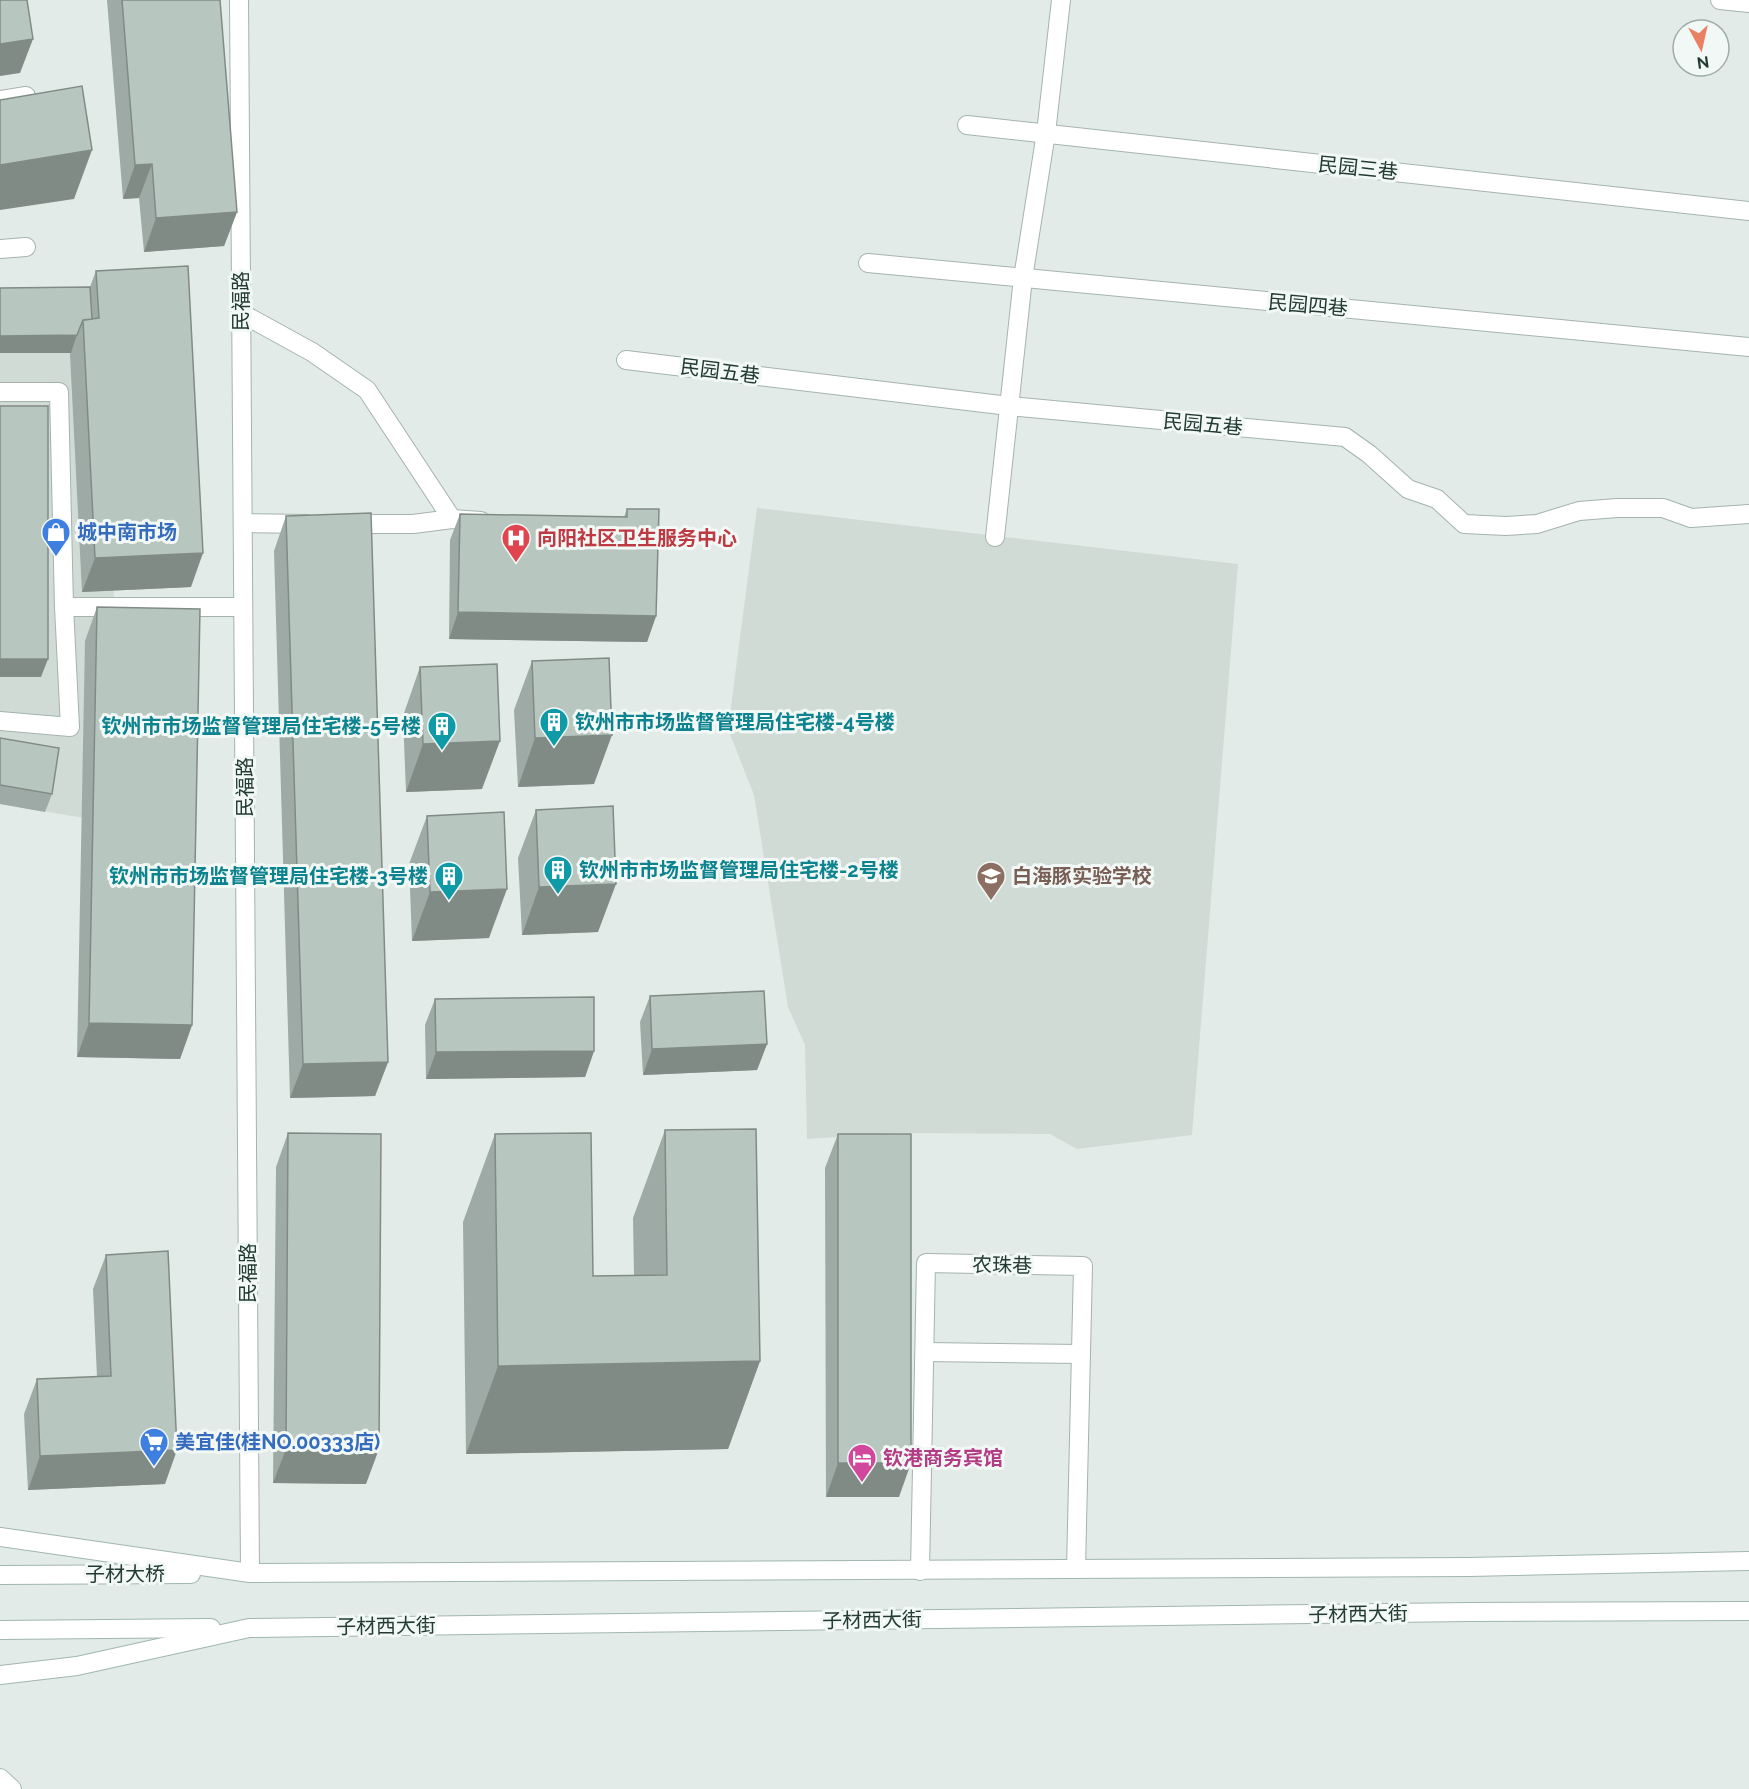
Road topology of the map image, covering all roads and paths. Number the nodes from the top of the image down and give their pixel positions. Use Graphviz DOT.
graph roads {
  1 [pos="239,0"];
  2 [pos="1061,0"];
  3 [pos="1720,0"];
  4 [pos="1749,3"];
  5 [pos="26,96"];
  6 [pos="0,99"];
  7 [pos="967,125"];
  8 [pos="1046,134"];
  9 [pos="1749,211"];
  10 [pos="26,247"];
  11 [pos="0,249"];
  12 [pos="868,263"];
  13 [pos="1023,278"];
  14 [pos="242,313"];
  15 [pos="1749,347"];
  16 [pos="626,360"];
  17 [pos="0,392"];
  18 [pos="1009,406"];
  19 [pos="1749,514"];
  20 [pos="452,519"];
  21 [pos="498,522"];
  22 [pos="243,524"];
  23 [pos="995,537"];
  24 [pos="64,607"];
  25 [pos="243,607"];
  26 [pos="0,721"];
  27 [pos="925,1352"];
  28 [pos="1081,1354"];
  29 [pos="0,1537"];
  30 [pos="1749,1561"];
  31 [pos="1076,1569"];
  32 [pos="920,1571"];
  33 [pos="250,1573"];
  34 [pos="0,1575"];
  35 [pos="1749,1611"];
  36 [pos="249,1628"];
  37 [pos="0,1630"];
  38 [pos="0,1675"];
  39 [pos="0,1778"];
  40 [pos="12,1789"];
  1 -- 14 [label="street, 民福路"];
  2 -- 8 [label="street"];
  3 -- 4 [label="street"];
  5 -- 6 [label="street"];
  7 -- 8 [label="street, 民园三巷"];
  8 -- 9 [label="street, 民园三巷"];
  8 -- 13 [label="street"];
  10 -- 11 [label="street"];
  12 -- 13 [label="street, 民园四巷"];
  13 -- 15 [label="street, 民园四巷"];
  13 -- 18 [label="street"];
  14 -- 20 [label="street"];
  14 -- 22 [label="street, 民福路"];
  16 -- 18 [label="street, 民园五巷"];
  17 -- 24 [label="street"];
  18 -- 19 [label="street, 民园五巷"];
  18 -- 23 [label="street"];
  20 -- 21 [label="street"];
  20 -- 22 [label="street"];
  22 -- 25 [label="street, 民福路"];
  24 -- 25 [label="street"];
  24 -- 26 [label="street"];
  25 -- 33 [label="street, 民福路"];
  27 -- 28 [label="street"];
  27 -- 28 [label="street, 农珠巷"];
  27 -- 32 [label="street, 农珠巷"];
  28 -- 31 [label="street, 农珠巷"];
  29 -- 33 [label="street"];
  30 -- 31 [label="street"];
  31 -- 32 [label="street"];
  32 -- 33 [label="street"];
  33 -- 34 [label="street, 子材大桥"];
  35 -- 36 [label="street, 子材西大街"];
  36 -- 37 [label="street"];
  36 -- 38 [label="street, 子材西大街"];
  39 -- 40 [label="street"];
}
